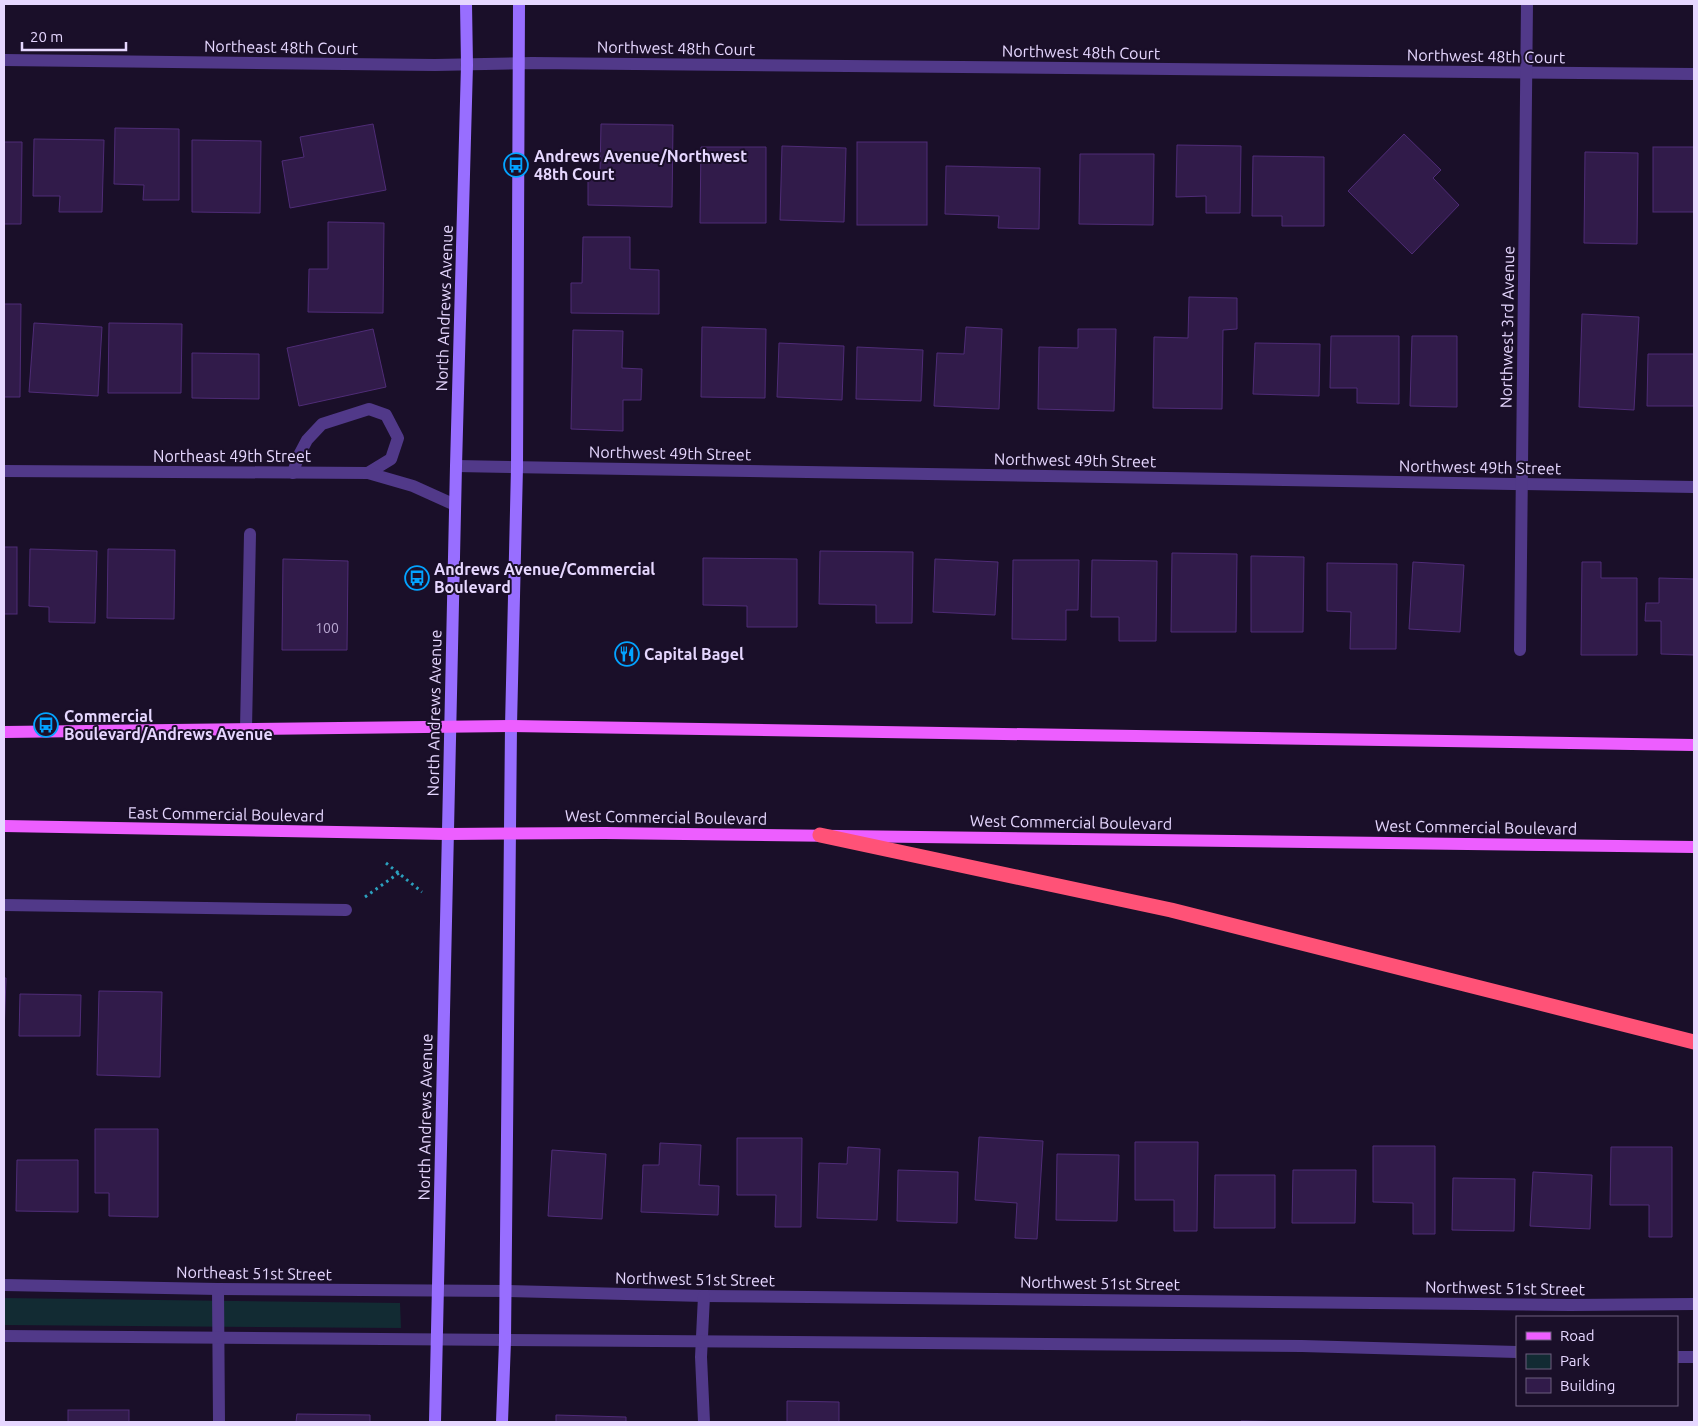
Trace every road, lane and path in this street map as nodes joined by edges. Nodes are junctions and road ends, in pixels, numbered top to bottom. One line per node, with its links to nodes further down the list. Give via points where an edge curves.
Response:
1 (466, 4): 6 (main road, North Andrews Avenue)
2 (519, 4): 5 (main road)
3 (1526, 4): 7 (street, Northwest 3rd Avenue)
4 (4, 60): 6 (street, Northeast 48th Court)
5 (518, 63): 6 (street, Northwest 48th Court); 7 (street, Northwest 48th Court); 10 (main road)
6 (467, 65): 9 (main road, North Andrews Avenue)
7 (1525, 72): 8 (street, Northwest 48th Court); 14 (street, Northwest 3rd Avenue)
8 (1694, 74)
9 (456, 466): 10 (street, Northwest 49th Street); 16 (main road, North Andrews Avenue)
10 (517, 467): 14 (street, Northwest 49th Street); 20 (main road)
11 (4, 471): 12 (street, Northeast 49th Street)
12 (293, 473): 13 (street, Northeast 49th Street); 13 (street, via 307,440 322,424 369,409 386,415 398,438 391,459)
13 (368, 473): 16 (street, Northeast 49th Street, via 413,486)
14 (1522, 484): 15 (street, Northwest 49th Street); 18 (street, Northwest 3rd Avenue)
15 (1694, 487)
16 (455, 505): 19 (main road, North Andrews Avenue)
17 (250, 534): 21 (street)
18 (1520, 650)
19 (450, 725): 20 (main road); 21 (main road); 26 (main road, North Andrews Avenue)
20 (511, 726): 23 (main road); 25 (main road)
21 (246, 728): 22 (main road)
22 (4, 732)
23 (1694, 745)
24 (4, 826): 26 (main road, East Commercial Boulevard)
25 (510, 832): 26 (main road, West Commercial Boulevard); 27 (main road, West Commercial Boulevard); 38 (main road)
26 (447, 834): 37 (main road, North Andrews Avenue)
27 (820, 835): 28 (main road, West Commercial Boulevard); 34 (highway, via 1171,910)
28 (1694, 846)
29 (386, 863): 30 (path)
30 (399, 873): 31 (path); 33 (path)
31 (423, 892)
32 (4, 905): 33 (street)
33 (346, 910)
34 (1694, 1042)
35 (4, 1285): 36 (street, Northeast 51st Street)
36 (218, 1289): 37 (street, Northeast 51st Street); 42 (street)
37 (438, 1291): 38 (street, Northeast 51st Street); 43 (main road, North Andrews Avenue)
38 (505, 1291): 39 (street, Northwest 51st Street); 44 (main road)
39 (704, 1296): 40 (street, Northwest 51st Street); 45 (street)
40 (1694, 1304)
41 (4, 1336): 42 (street)
42 (218, 1338): 43 (street); 49 (street)
43 (436, 1340): 44 (street); 50 (main road, North Andrews Avenue)
44 (504, 1341): 45 (street); 51 (main road)
45 (702, 1342): 46 (street, via 1292,1346); 52 (street)
46 (1516, 1352)
47 (1678, 1357): 48 (street)
48 (1694, 1357)
49 (218, 1422)
50 (435, 1422)
51 (502, 1422)
52 (704, 1422)

